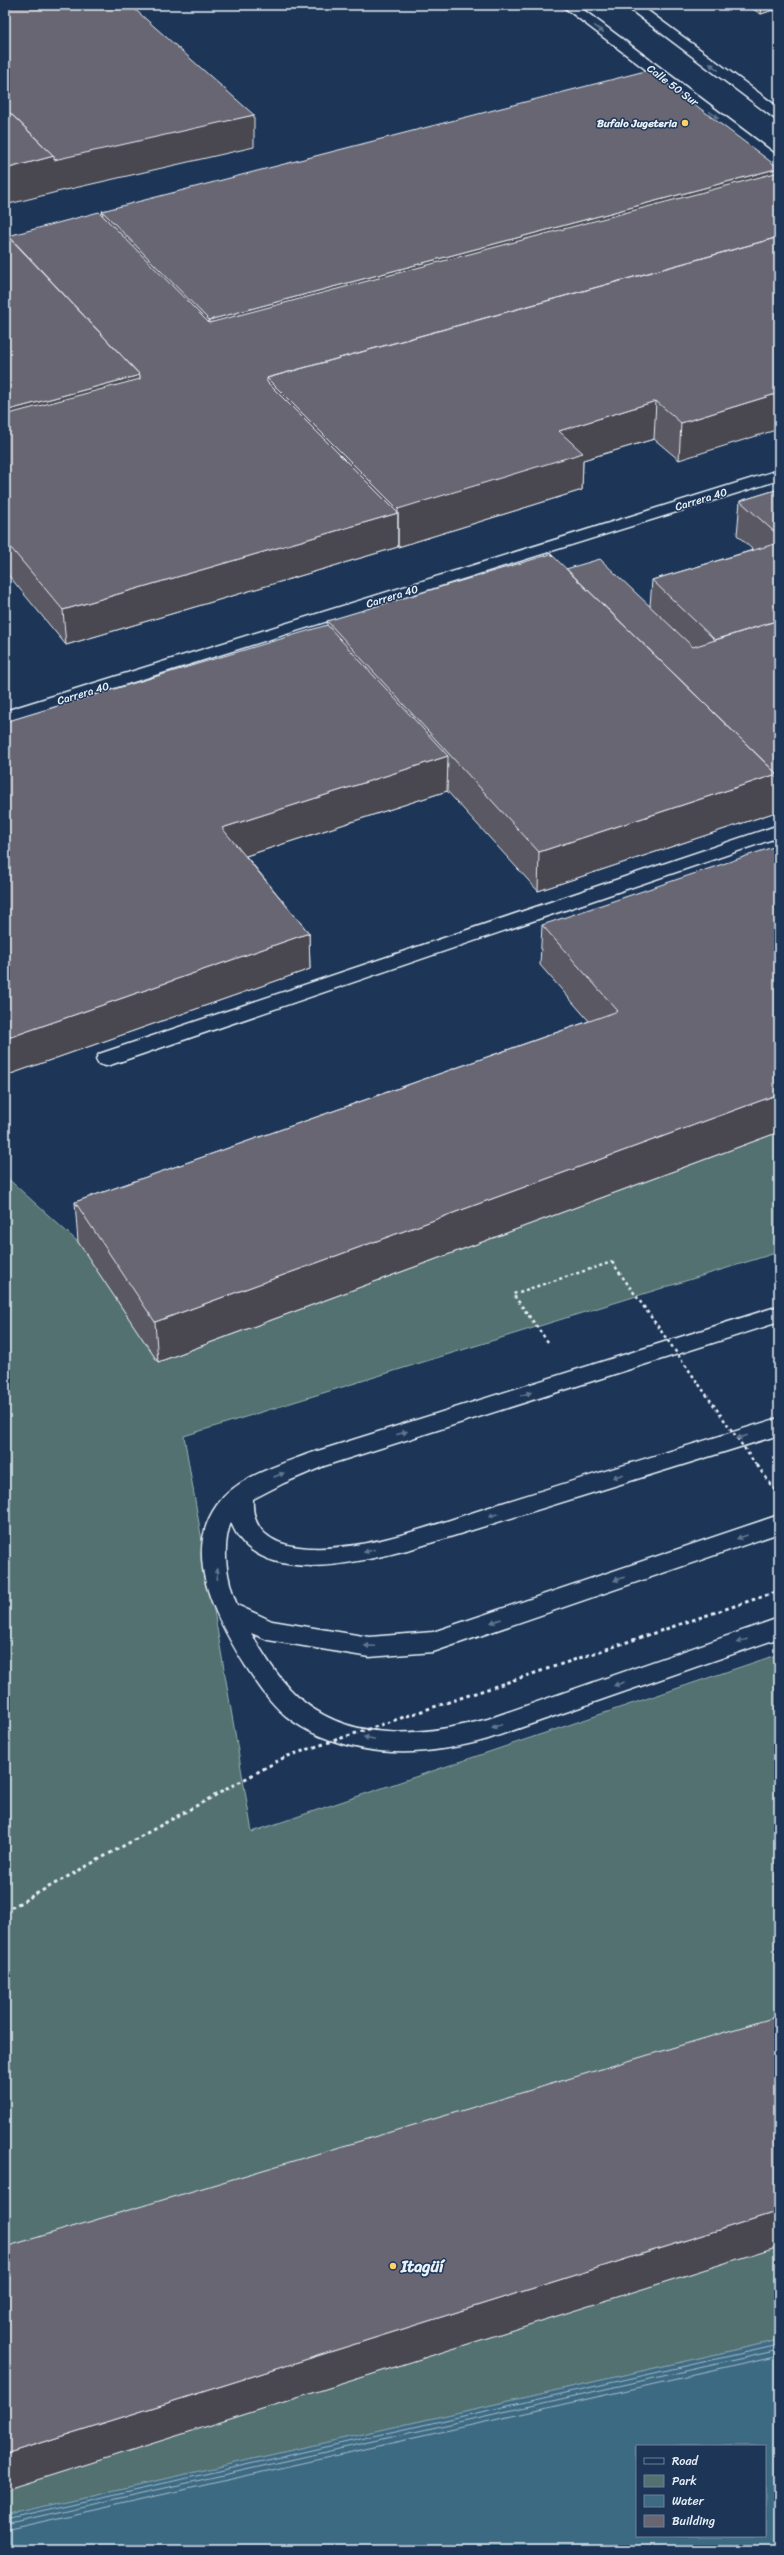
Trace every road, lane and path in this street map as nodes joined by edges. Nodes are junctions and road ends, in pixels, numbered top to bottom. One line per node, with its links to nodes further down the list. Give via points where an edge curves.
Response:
1 (568, 5): 3 (street, Calle 50 Sur, one-way to 3)
2 (631, 5): 5 (street, one-way to 2)
3 (668, 81): 4 (street); 6 (street, Calle 50 Sur, one-way to 6)
4 (650, 85)
5 (779, 115)
6 (779, 164)
7 (779, 475): 8 (street, Carrera 40)
8 (5, 717)
9 (779, 831): 10 (street)
10 (106, 1059)
11 (779, 1314): 12 (street)
12 (574, 1378): 14 (street, one-way to 12, via 275,1476 316,1460); 15 (path, bridge, via 513,1294 612,1262)
13 (779, 1426): 14 (street, one-way to 14, via 411,1540 359,1553 300,1558 271,1549 246,1528 242,1513)
14 (242, 1495): 18 (street, one-way to 14, via 218,1583 214,1548 220,1522)
15 (779, 1496)
16 (779, 1524): 18 (street, one-way to 18, via 433,1642 369,1647 268,1630)
17 (779, 1591): 20 (path, bridge, via 285,1757)
18 (228, 1611): 19 (street, one-way to 18, via 496,1727 429,1743 391,1743 331,1730 295,1709 267,1680)
19 (779, 1628)
20 (5, 1911)

